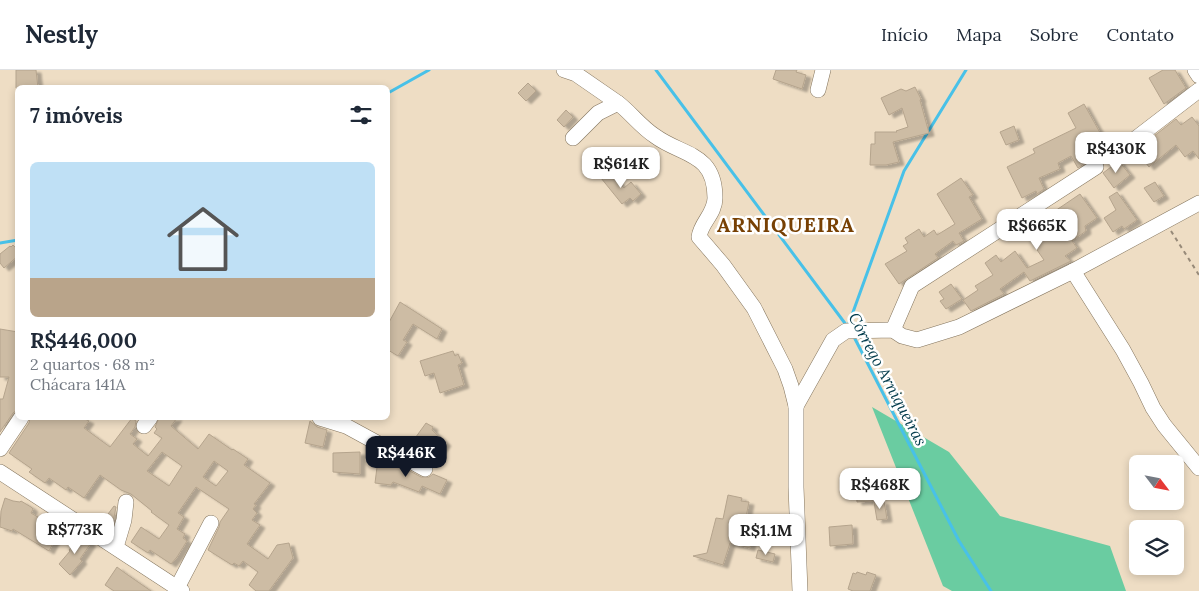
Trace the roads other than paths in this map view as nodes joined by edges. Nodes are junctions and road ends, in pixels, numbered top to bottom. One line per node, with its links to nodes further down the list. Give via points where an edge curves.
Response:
1 (564, 70): 7 (street, via 576,74)
2 (823, 70): 5 (street)
3 (1195, 70): 4 (street)
4 (1199, 76)
5 (818, 90)
6 (1199, 90): 9 (street)
7 (618, 103): 8 (street, via 598,112); 14 (street, via 656,138 697,157 706,166 715,199 699,237 754,308 785,369)
8 (572, 138)
9 (1126, 146)
10 (1096, 167): 13 (street, via 912,286)
11 (1199, 204): 12 (street)
12 (1073, 271): 13 (street, via 959,327 917,340); 19 (street, via 1123,350 1153,408)
13 (893, 330): 14 (street, via 846,331 833,340)
14 (796, 406): 26 (street)
15 (20, 420): 18 (street)
16 (335, 420): 17 (street)
17 (350, 422): 20 (street)
18 (0, 449)
19 (1199, 468)
20 (426, 469)
21 (0, 472): 24 (street)
22 (126, 502): 24 (street)
23 (211, 523): 25 (street)
24 (116, 547): 25 (street)
25 (180, 589)
26 (800, 591)

